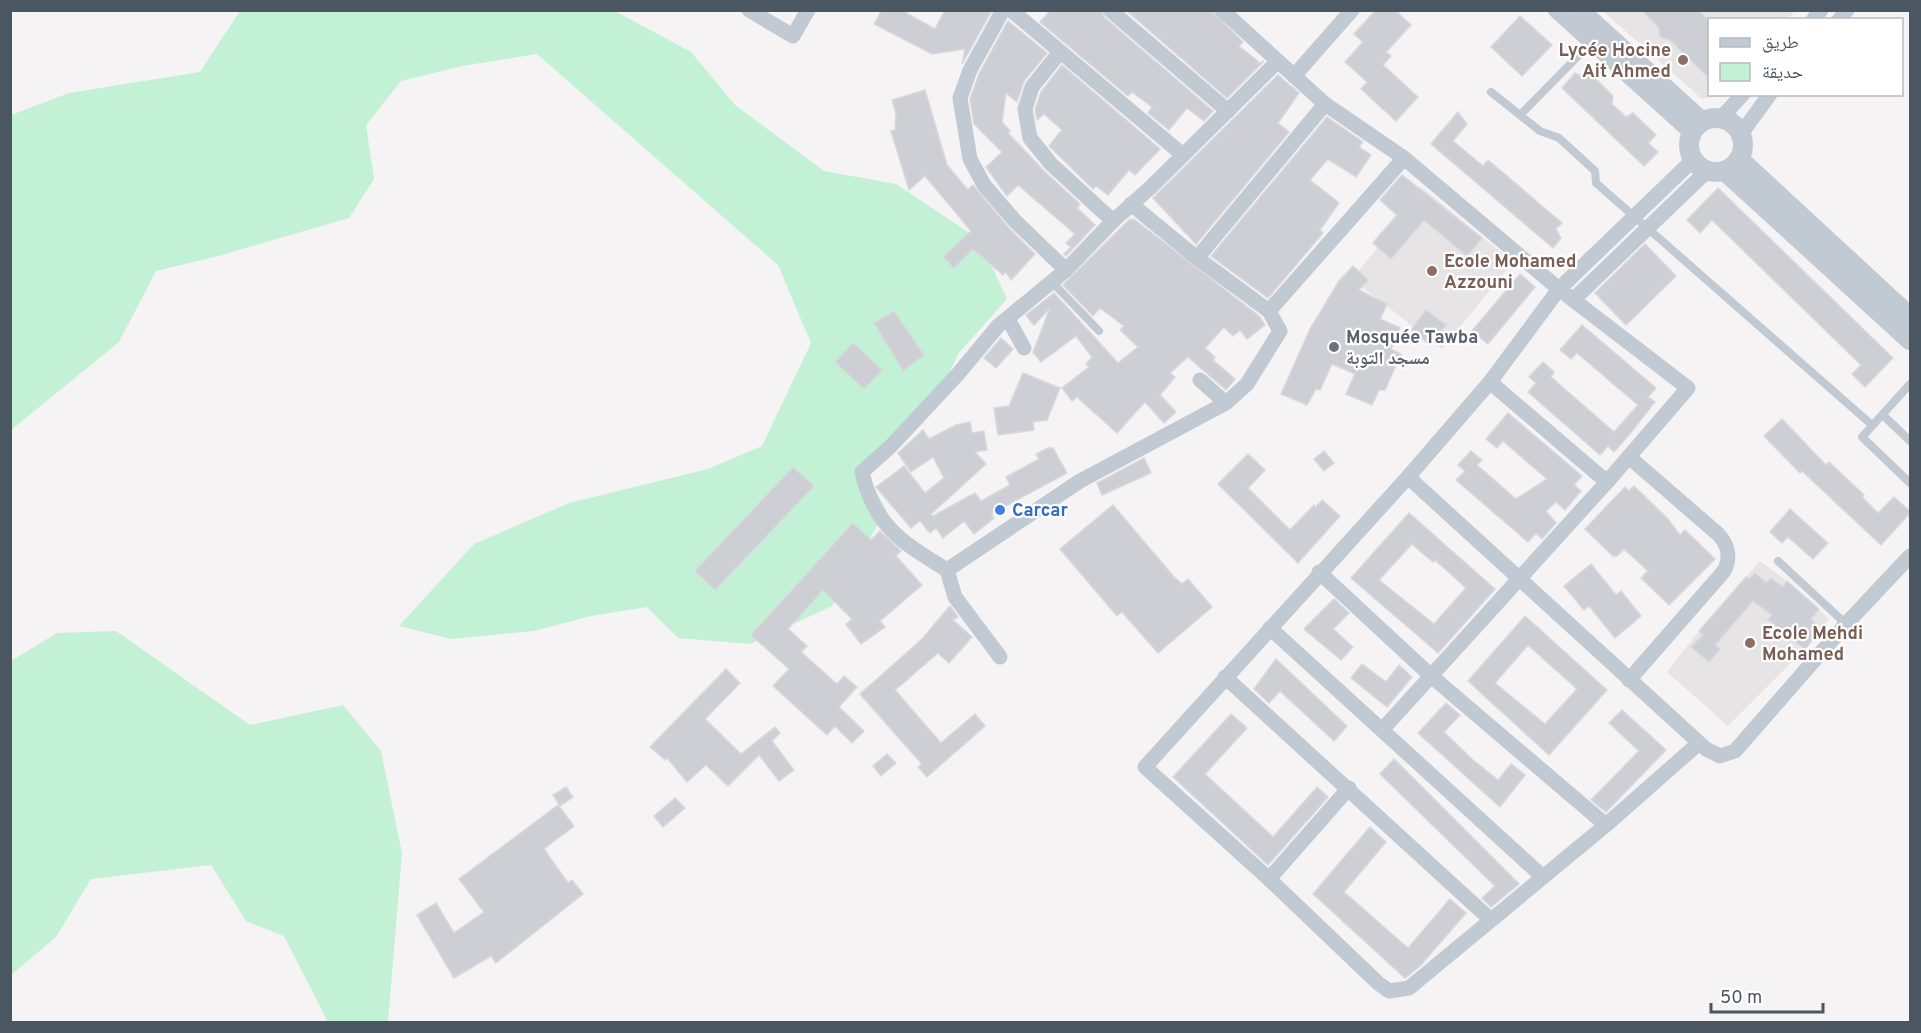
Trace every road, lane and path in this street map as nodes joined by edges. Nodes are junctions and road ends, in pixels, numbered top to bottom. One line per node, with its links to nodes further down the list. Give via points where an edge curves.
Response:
1 (749, 10): 2 (street, via 793,36)
2 (808, 10)
3 (1003, 10): 31 (street, via 970,70 960,98 970,159 984,185 1007,212)
4 (1011, 10): 11 (street)
5 (1110, 10): 18 (street)
6 (1222, 10): 12 (street)
7 (1352, 10): 13 (street)
8 (1555, 10): 10 (street)
9 (1579, 10): 21 (street)
10 (1592, 42): 19 (lane); 21 (street)
11 (1060, 52): 23 (street); 28 (street, via 1032,87 1025,109 1030,138 1051,164)
12 (1278, 61): 13 (street); 18 (street)
13 (1294, 76): 17 (street)
14 (1491, 92): 19 (lane)
15 (1741, 96): 20 (street)
16 (1769, 96): 22 (street)
17 (1325, 104): 24 (street); 30 (street)
18 (1228, 111): 23 (street)
19 (1520, 115): 27 (lane, via 1540,131 1559,138 1595,171 1596,183)
20 (1721, 118): 21 (street); 22 (street)
21 (1696, 127): 25 (street, via 1688,142)
22 (1741, 134): 25 (street, via 1743,142)
23 (1183, 155): 26 (street)
24 (1404, 158): 33 (street); 35 (street)
25 (1716, 165): 27 (street); 29 (street); 36 (street); 39 (street)
26 (1131, 204): 28 (street); 30 (street)
27 (1634, 218): 29 (lane); 33 (street)
28 (1113, 221): 31 (street)
29 (1646, 229): 34 (street); 46 (lane)
30 (1197, 258): 35 (street)
31 (1066, 270): 32 (street)
32 (1052, 282): 37 (street); 38 (lane)
33 (1559, 289): 34 (street); 42 (street)
34 (1573, 300): 48 (street, via 1688,388)
35 (1269, 311): 44 (street, via 1280,332 1247,384)
36 (1911, 317)
37 (1008, 319): 40 (street); 54 (street, via 891,446 862,472 867,496 892,533)
38 (1100, 331)
39 (1911, 340)
40 (1024, 348)
41 (1200, 380): 44 (street)
42 (1490, 382): 49 (street); 50 (street)
43 (1911, 384): 45 (lane)
44 (1226, 403): 54 (street, via 1080,481)
45 (1883, 415): 46 (lane); 47 (lane)
46 (1872, 425): 51 (lane, via 1862,437)
47 (1911, 441)
48 (1629, 457): 50 (street); 62 (street, via 1719,534 1729,558 1724,571)
49 (1408, 477): 55 (street); 56 (street)
50 (1607, 482): 56 (street)
51 (1911, 483)
52 (1911, 556): 57 (street)
53 (1778, 561): 57 (lane)
54 (947, 570): 59 (street, via 955,597)
55 (1319, 572): 58 (street); 60 (street)
56 (1519, 577): 60 (street); 62 (street)
57 (1846, 624): 64 (street, via 1735,751 1726,756 1715,755)
58 (1270, 628): 61 (street); 63 (street)
59 (1000, 657)
60 (1430, 675): 63 (street); 66 (street)
61 (1225, 677): 65 (street); 68 (street, via 1145,766)
62 (1629, 680): 64 (street)
63 (1382, 730): 67 (street)
64 (1700, 743): 66 (street)
65 (1349, 788): 68 (street); 69 (street)
66 (1606, 825): 67 (street)
67 (1543, 877): 69 (street)
68 (1269, 879): 69 (street, via 1389,991 1409,988)
69 (1491, 920)

